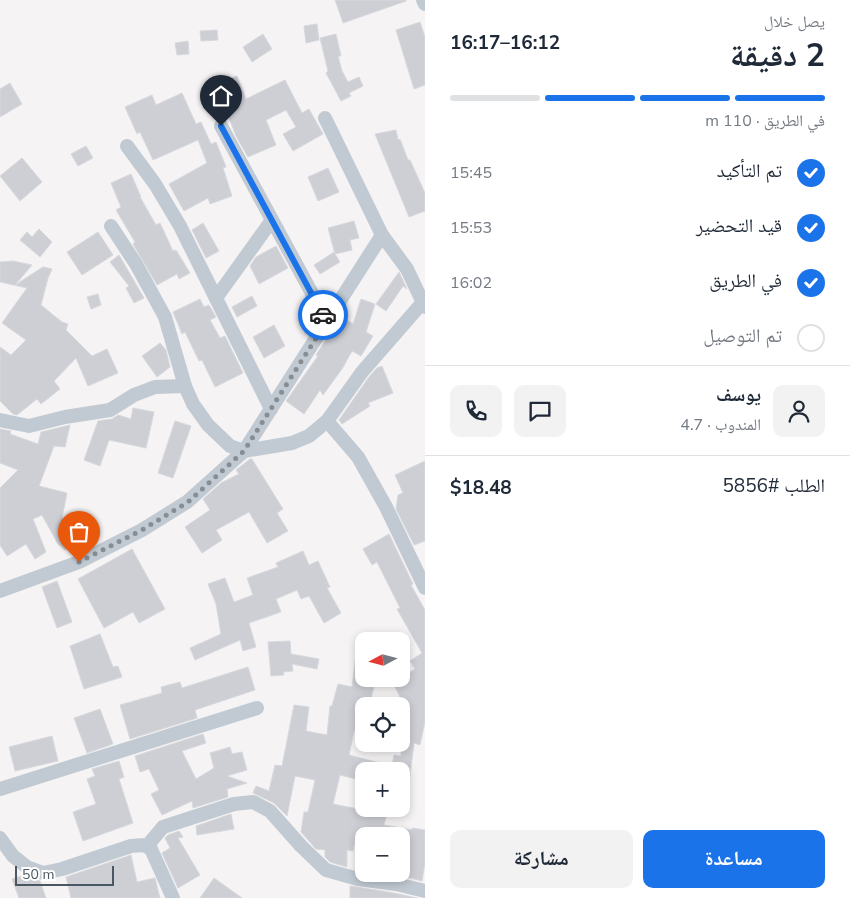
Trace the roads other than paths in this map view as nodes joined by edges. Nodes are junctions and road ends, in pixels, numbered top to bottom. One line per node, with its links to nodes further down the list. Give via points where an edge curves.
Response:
1 (423, 0): 2 (street)
2 (425, 4)
3 (325, 118): 8 (street)
4 (221, 126): 6 (street)
5 (127, 146): 9 (street, via 180,226)
6 (272, 220): 9 (street); 11 (street)
7 (111, 226): 12 (street, via 165,317)
8 (382, 235): 10 (street, via 407,269); 11 (street)
9 (216, 298): 13 (street)
10 (424, 305): 15 (street, via 362,372)
11 (327, 321): 13 (street)
12 (185, 386): 14 (street, via 155,387 110,410 66,416 29,426); 16 (street, via 208,425 230,446)
13 (270, 409): 16 (street)
14 (0, 420)
15 (327, 421): 16 (street, via 309,436 292,444); 17 (street, via 358,457)
16 (244, 451): 18 (street, via 188,502 142,530 79,562)
17 (425, 588)
18 (0, 591)
19 (257, 708): 20 (street)
20 (0, 790)
21 (0, 838): 22 (street, via 13,856 27,867 43,873 62,870 132,846)
22 (147, 846): 23 (street, via 163,827 234,804 253,802 270,811 326,870 358,880); 24 (street)
23 (425, 891)
24 (173, 898)

